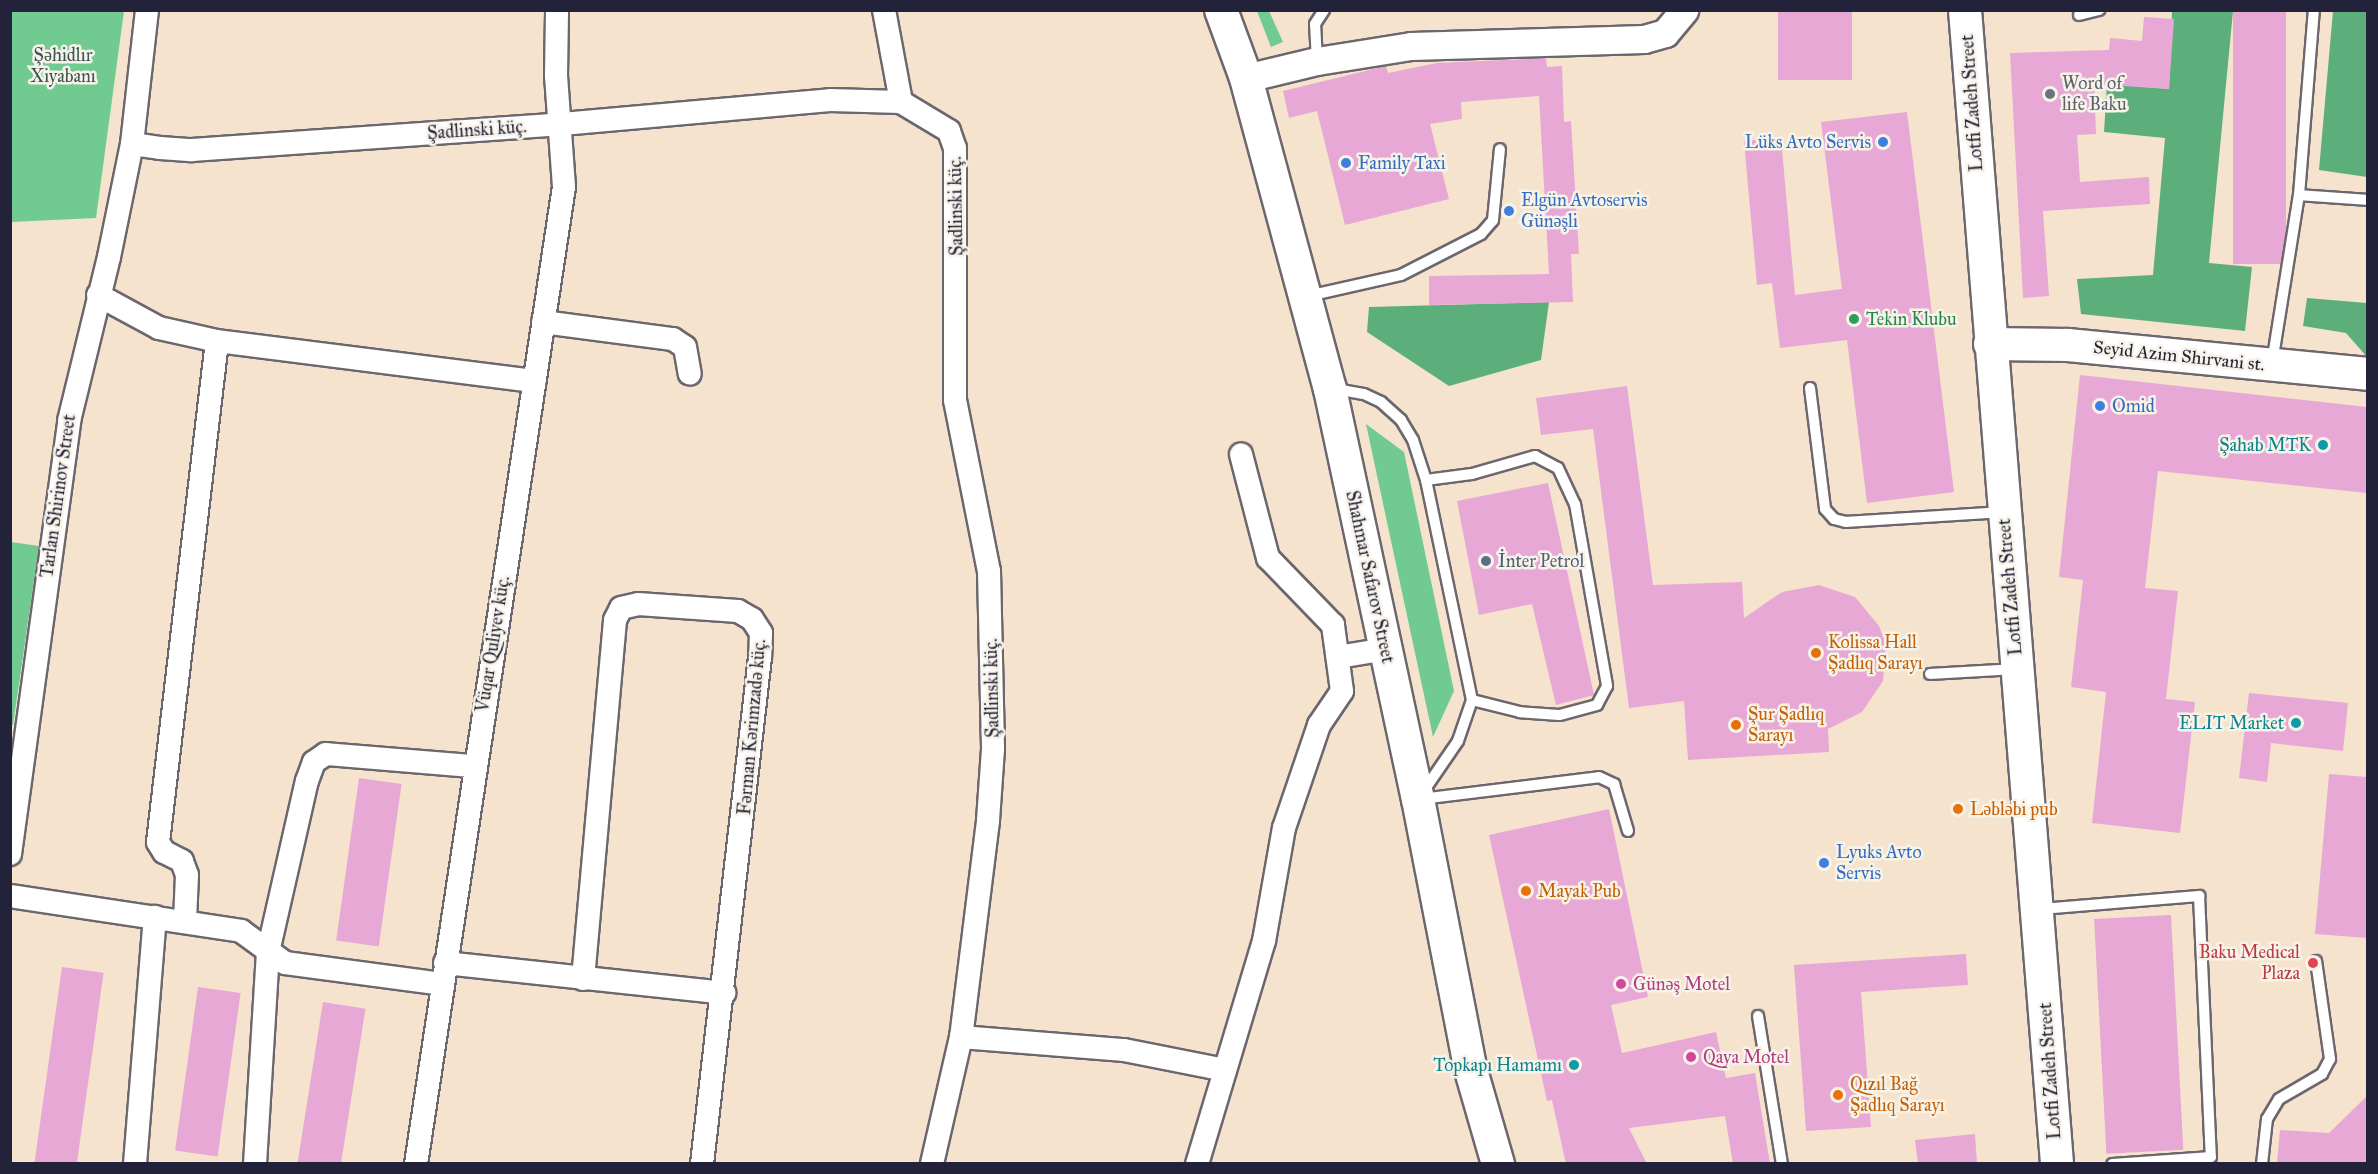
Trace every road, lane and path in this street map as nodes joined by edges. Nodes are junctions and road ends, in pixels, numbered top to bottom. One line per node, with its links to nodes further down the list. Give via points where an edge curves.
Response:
1 (147, 10): 15 (street)
2 (557, 10): 14 (street, via 556,75)
3 (884, 10): 13 (street)
4 (1221, 10): 12 (main road, Shahmar Safarov Street)
5 (1324, 10): 11 (lane, via 1315,24)
6 (1684, 10): 11 (street, via 1665,33 1644,39 1412,46)
7 (1965, 10): 23 (main road, Lotfi Zadeh Street)
8 (2099, 10): 10 (lane)
9 (2314, 10): 17 (lane)
10 (2079, 15)
11 (1317, 61): 12 (street)
12 (1246, 78): 20 (main road, Shahmar Safarov Street)
13 (901, 102): 14 (street, Şadlinski küç., via 830,100); 52 (street, Şadlinski küç., via 949,131 955,148 955,400 989,571 993,749)
14 (562, 124): 15 (street, Şadlinski küç., via 192,150); 21 (street, Vüqar Quliyev küç., via 564,187)
15 (132, 144): 19 (street, Tarlan Shirinov Street)
16 (1500, 149): 20 (lane, via 1493,220 1481,234 1394,278)
17 (2299, 195): 18 (lane); 24 (lane)
18 (2367, 200)
19 (98, 295): 22 (street, via 159,328); 41 (street, Tarlan Shirinov Street, via 69,421)
20 (1306, 297): 29 (main road, Shahmar Safarov Street)
21 (543, 322): 25 (street, via 674,339 685,347); 27 (street, Vüqar Quliyev küç.)
22 (217, 341): 27 (street); 45 (street, via 158,842 164,852 182,861 187,875)
23 (1990, 344): 24 (main road, Seyid Azim Shirvani st., via 2068,345); 32 (main road, Lotfi Zadeh Street)
24 (2271, 365): 26 (main road, Seyid Azim Shirvani st.)
25 (690, 374)
26 (2367, 374)
27 (534, 381): 38 (street, Vüqar Quliyev küç.)
28 (1810, 388): 32 (lane, via 1825,509 1834,519 1846,522)
29 (1330, 389): 31 (lane, via 1364,394 1381,402 1401,420 1413,440); 33 (main road, Shahmar Safarov Street)
30 (1241, 454): 34 (street, via 1268,558 1333,625)
31 (1426, 480): 37 (lane); 37 (lane, via 1473,474 1535,456 1558,468 1575,504 1606,686 1597,705 1559,715 1520,712)
32 (2004, 512): 35 (main road, Lotfi Zadeh Street)
33 (1386, 649): 34 (street); 39 (main road, Shahmar Safarov Street)
34 (1338, 657): 53 (street, via 1342,691 1319,725 1284,828 1264,941)
35 (2017, 669): 36 (lane); 43 (main road, Lotfi Zadeh Street)
36 (1930, 675)
37 (1472, 700): 39 (lane, via 1458,741)
38 (473, 766): 46 (street, via 326,754 314,762); 48 (street, Vüqar Quliyev küç.)
39 (1418, 799): 40 (lane, via 1599,777 1614,784); 54 (main road, Shahmar Safarov Street, via 1470,1067)
40 (1628, 831)
41 (10, 854)
42 (10, 896): 44 (street)
43 (2037, 909): 62 (main road, Lotfi Zadeh Street); 63 (lane, via 2199,896 2211,1157)
44 (155, 916): 45 (street); 55 (street)
45 (184, 921): 46 (street, via 240,930)
46 (268, 952): 48 (street, via 285,963 309,969); 56 (street)
47 (2316, 961): 64 (lane, via 2330,1059 2322,1074 2279,1099 2267,1119)
48 (444, 974): 49 (street); 57 (street, Vüqar Quliyev küç.)
49 (583, 979): 50 (street); 50 (street, Fərman Kərimzadə küç., via 615,620 621,608 638,604 738,611 752,619 761,633)
50 (724, 993): 58 (street, Fərman Kərimzadə küç.)
51 (1758, 1016): 61 (lane)
52 (961, 1037): 53 (street, via 1124,1050); 59 (street, Şadlinski küç.)
53 (1225, 1070): 60 (street)
54 (1495, 1157)
55 (135, 1164)
56 (255, 1164)
57 (416, 1164)
58 (702, 1164)
59 (932, 1164)
60 (1197, 1164)
61 (1782, 1164)
62 (2057, 1164)
63 (2112, 1164)
64 (2262, 1164)

